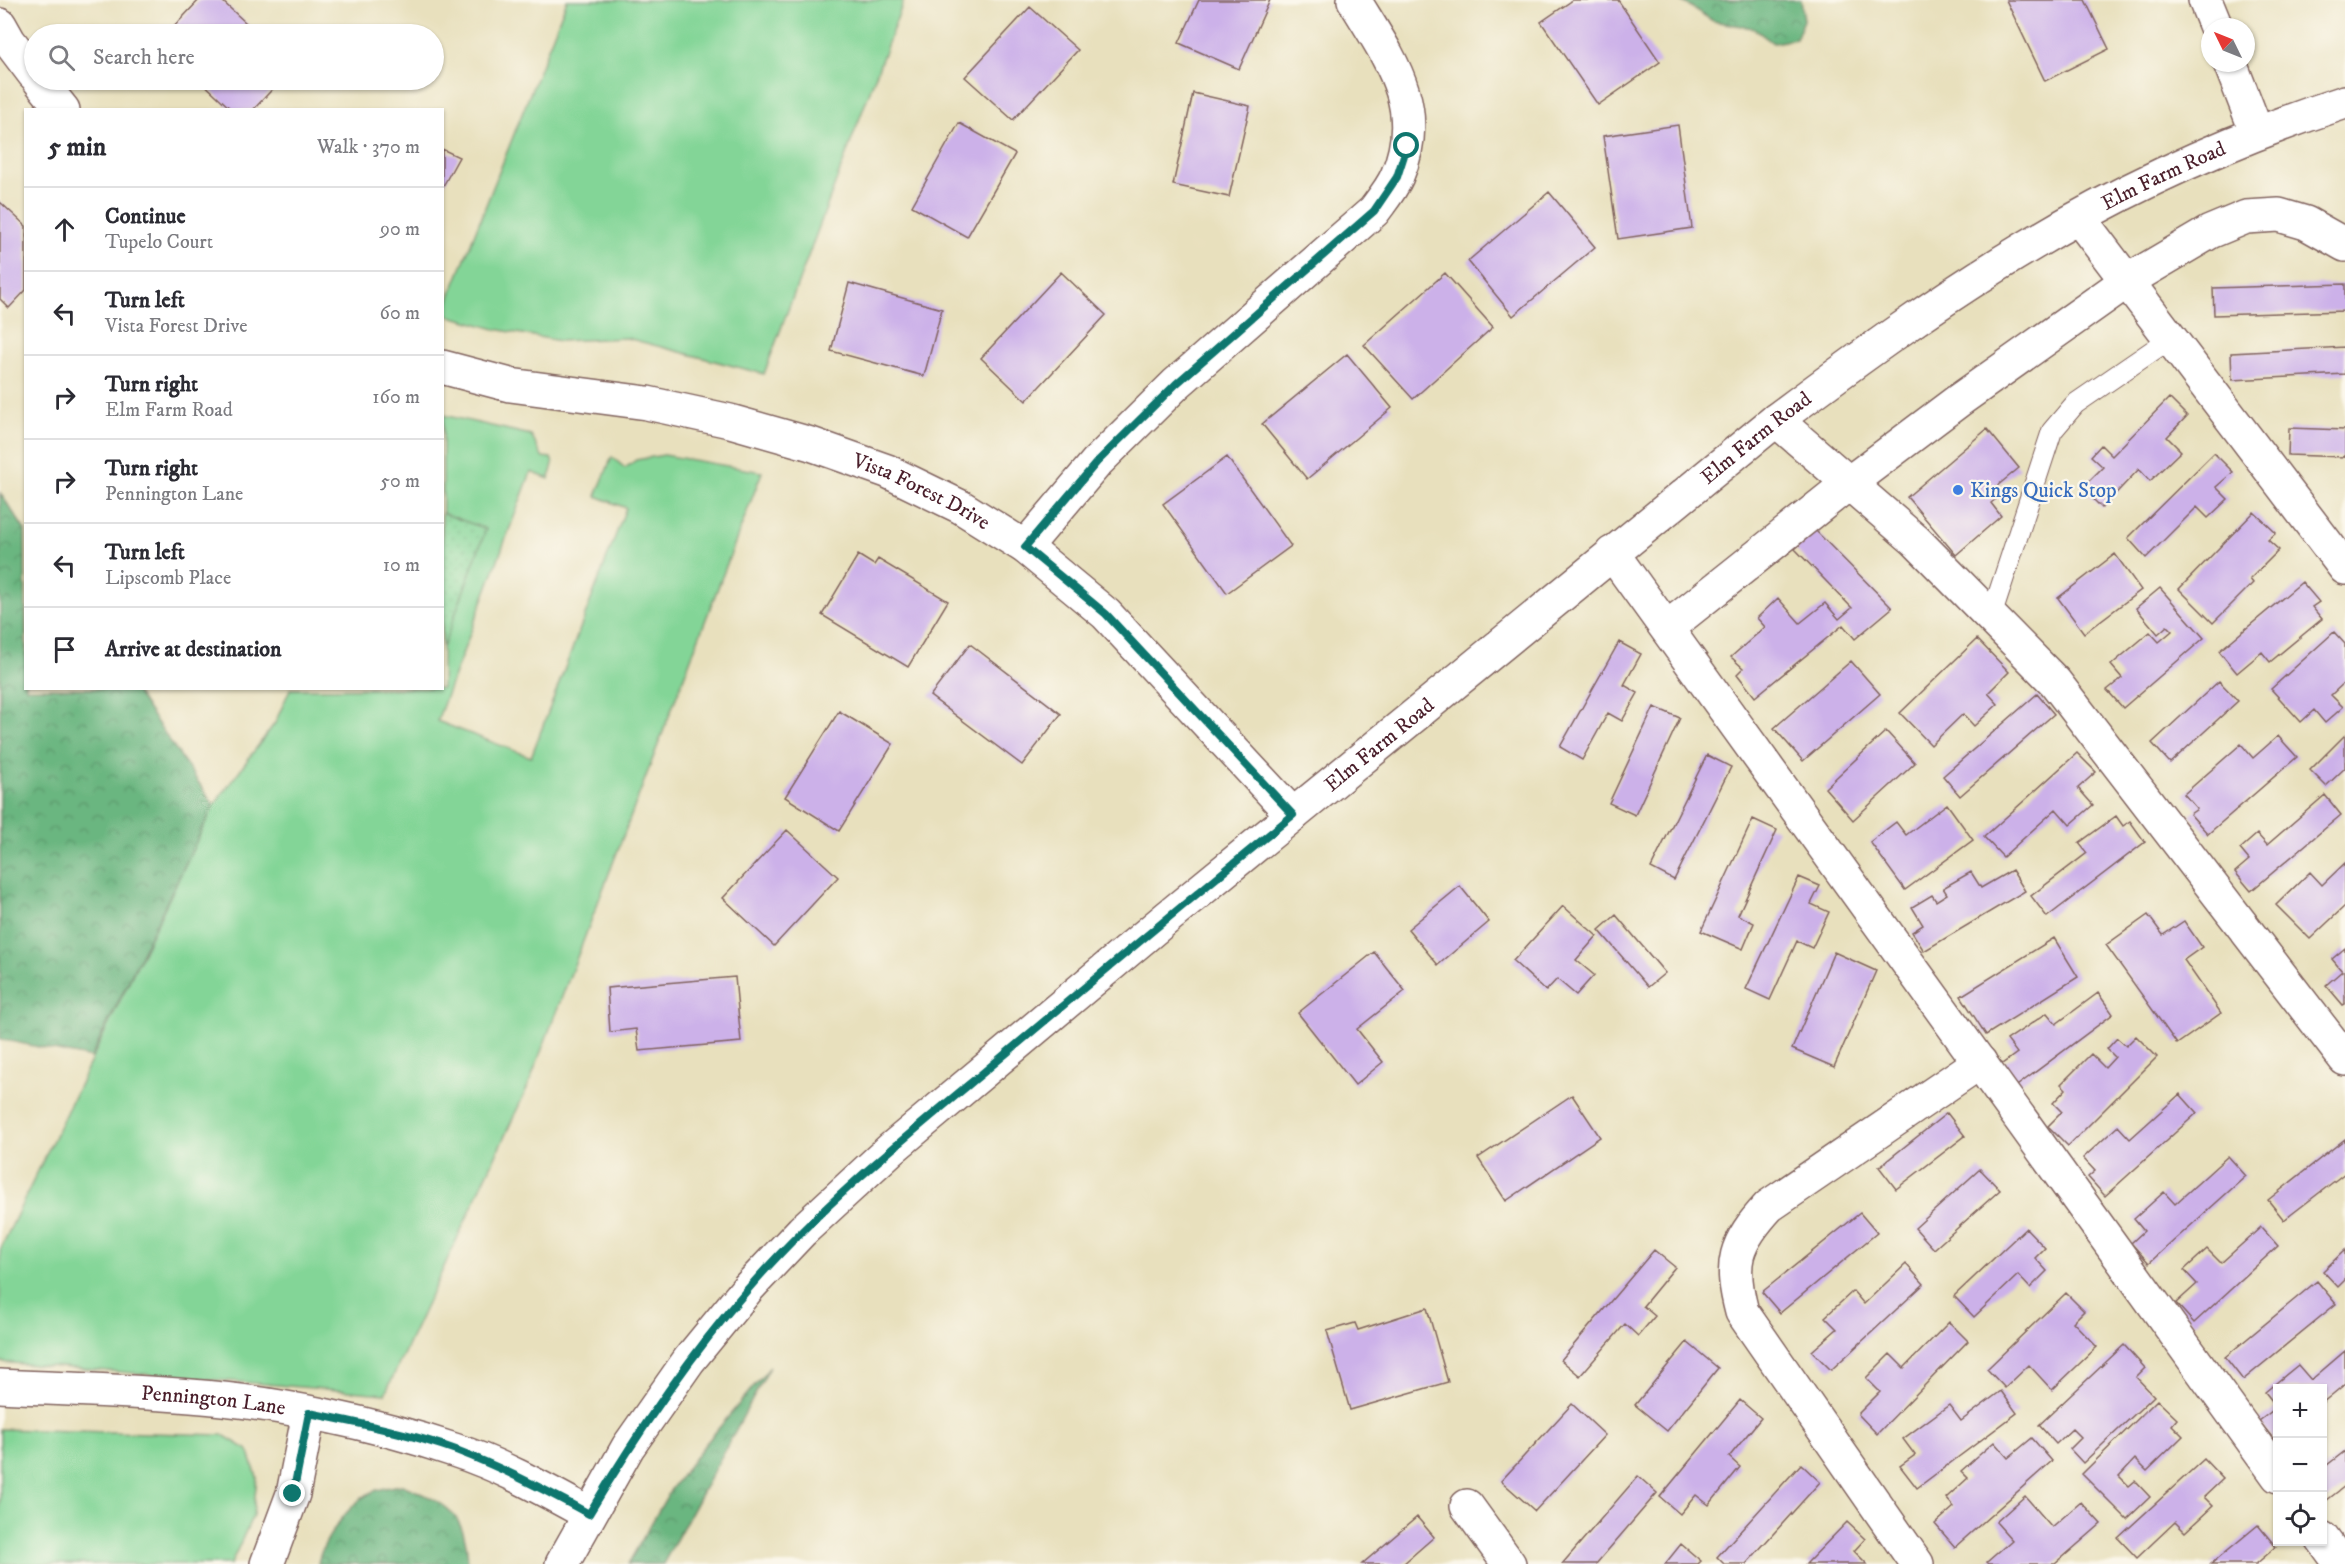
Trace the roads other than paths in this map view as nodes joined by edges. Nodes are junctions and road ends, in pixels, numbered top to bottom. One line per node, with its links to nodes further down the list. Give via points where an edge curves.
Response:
1 (1354, 0): 18 (street, via 1395,67 1406,99 1407,146 1397,177 1374,211 1176,384 1097,462)
2 (2205, 0): 3 (street)
3 (2212, 18)
4 (0, 25): 5 (street)
5 (24, 61)
6 (2233, 72): 10 (street)
7 (47, 90): 9 (street)
8 (2345, 102): 10 (street, Elm Farm Road)
9 (61, 108)
10 (2257, 133): 11 (street, Elm Farm Road)
11 (2079, 218): 13 (street); 16 (street, Elm Farm Road, via 1963,286)
12 (2345, 245): 13 (street, via 2306,223 2279,215 2246,217 2210,232)
13 (2127, 281): 14 (street); 17 (street)
14 (2171, 339): 20 (street); 21 (lane, via 2075,404 2052,431)
15 (444, 368): 18 (street, Vista Forest Drive, via 510,385 647,403 811,444 887,471 961,507)
16 (1776, 420): 17 (street); 19 (street, Elm Farm Road)
17 (1849, 483): 21 (street, via 1916,541); 22 (street)
18 (1025, 547): 23 (street, Vista Forest Drive, via 1106,614)
19 (1612, 553): 22 (street); 23 (street, Elm Farm Road)
20 (2345, 568)
21 (1991, 617): 24 (street, via 2055,682)
22 (1667, 628): 25 (street)
23 (1293, 815): 30 (street, Elm Farm Road, via 891,1149 802,1231 748,1288 689,1360 628,1447)
24 (2345, 1059)
25 (1980, 1062): 28 (street); 35 (street, via 1769,1206 1749,1228 1737,1255 1735,1284 1742,1312)
26 (0, 1386): 27 (street, Pennington Lane, via 192,1396)
27 (309, 1413): 30 (street, Pennington Lane, via 455,1450 527,1480); 32 (street, via 293,1494)
28 (2273, 1470)
29 (1467, 1506): 34 (street)
30 (589, 1514): 33 (street, Elm Farm Road)
31 (2327, 1545): 36 (street)
32 (267, 1564)
33 (562, 1564)
34 (1509, 1564)
35 (1917, 1564)
36 (2341, 1564)

